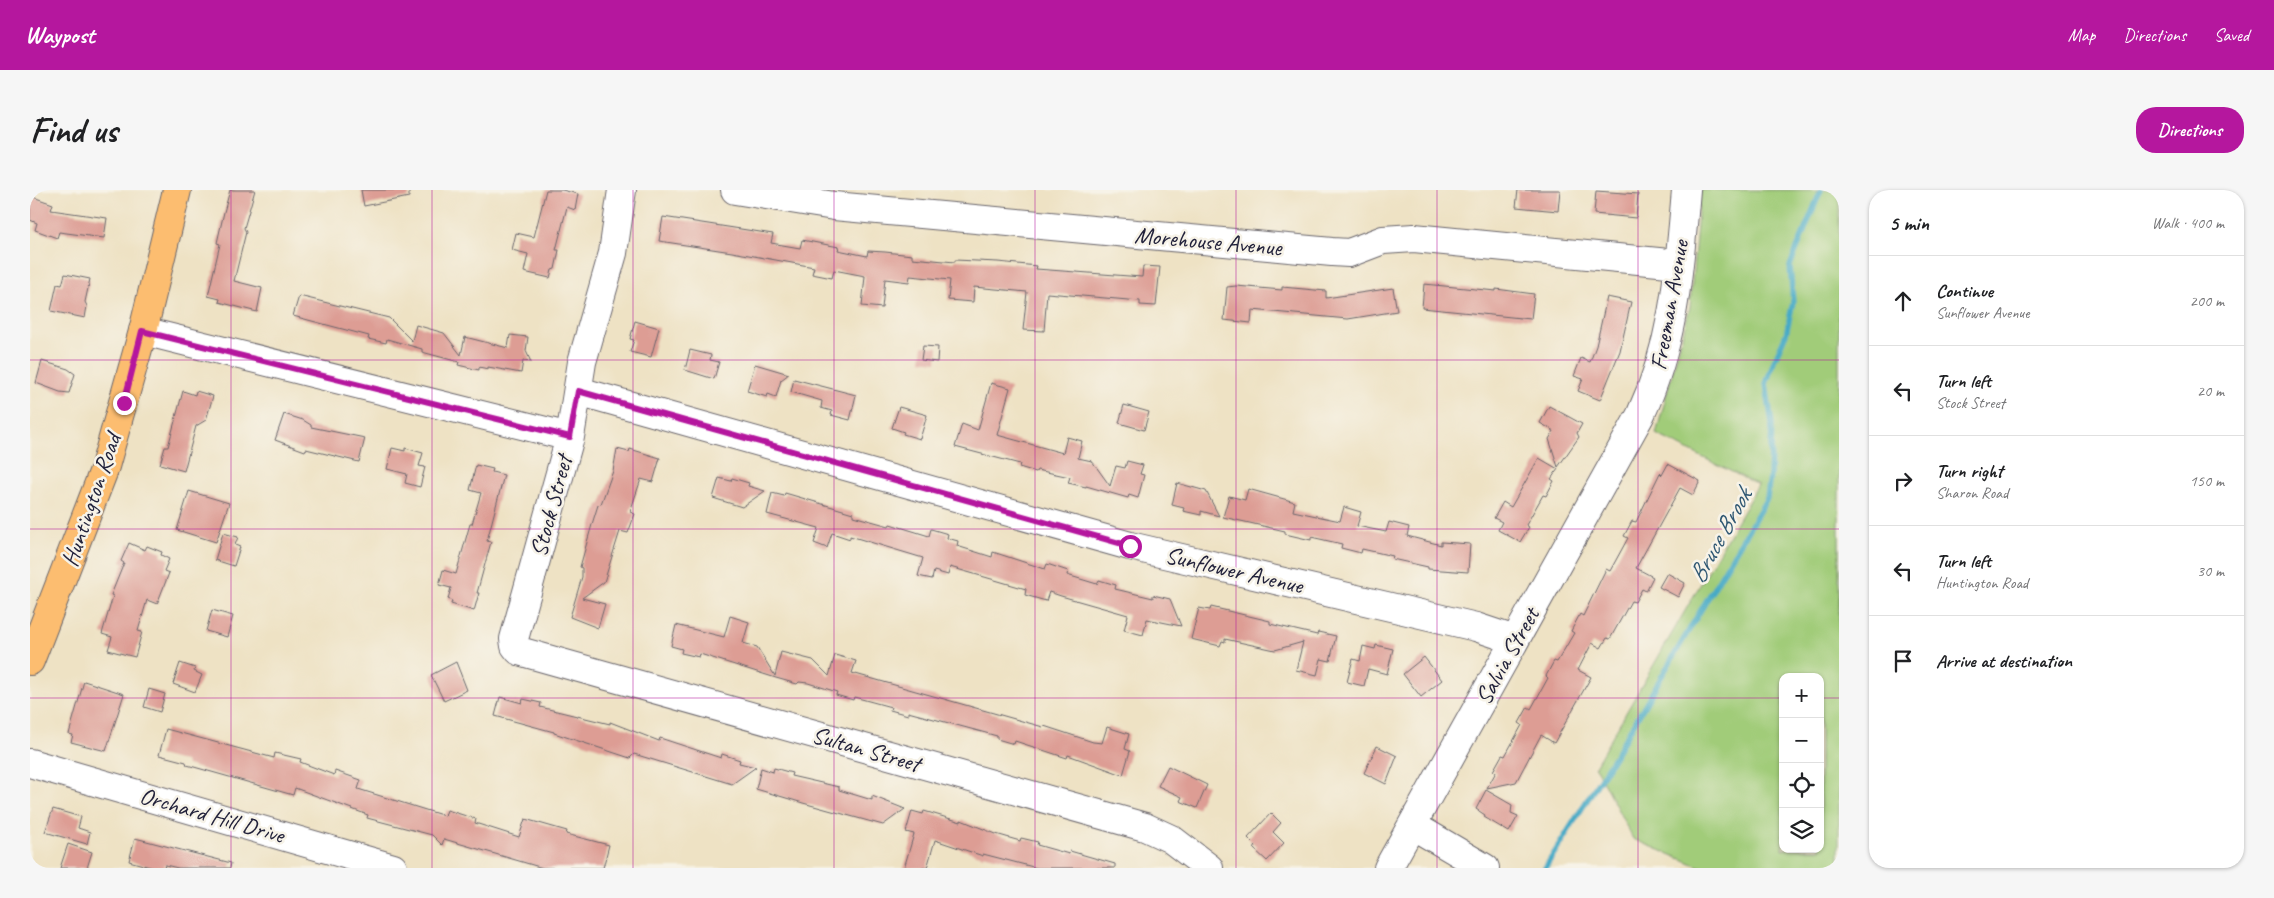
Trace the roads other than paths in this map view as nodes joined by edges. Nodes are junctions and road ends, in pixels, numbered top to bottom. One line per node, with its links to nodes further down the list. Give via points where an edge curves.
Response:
1 (622, 190): 7 (street, Stock Street, via 613,253 582,362)
2 (735, 190): 5 (street, Morehouse Avenue, via 834,206 1332,252 1349,253 1383,240 1414,238)
3 (1686, 190): 5 (street, Freeman Avenue)
4 (174, 191): 6 (main road, Huntington Road)
5 (1679, 264): 9 (street, Freeman Avenue, via 1667,344 1654,386)
6 (142, 331): 8 (street); 12 (main road, Huntington Road, via 104,470)
7 (578, 391): 8 (street, Stock Street); 10 (street, Sunflower Avenue, via 1130,546 1476,627)
8 (570, 437): 11 (street, Stock Street, via 514,639)
9 (1625, 443): 10 (street, Salvia Street)
10 (1515, 640): 14 (street, Salvia Street)
11 (515, 646): 16 (street, Sultan Street, via 528,655 1145,827 1171,839)
12 (30, 661)
13 (30, 763): 15 (street, Orchard Hill Drive)
14 (1412, 825): 17 (street, Salvia Street); 18 (street)
15 (393, 868)
16 (1209, 868)
17 (1388, 868)
18 (1485, 868)

